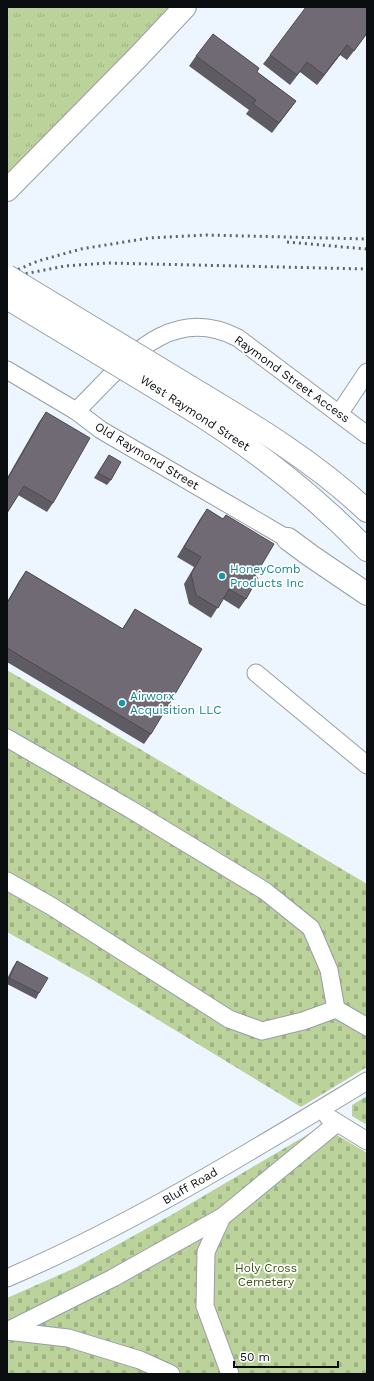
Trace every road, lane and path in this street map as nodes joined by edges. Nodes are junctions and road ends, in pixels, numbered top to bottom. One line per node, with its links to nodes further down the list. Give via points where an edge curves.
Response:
1 (185, 7): 2 (main road)
2 (7, 190)
3 (7, 276): 7 (main road, West Raymond Street, bridge)
4 (7, 298): 7 (main road, West Raymond Street, bridge)
5 (7, 370): 8 (street, Old Raymond Street)
6 (367, 372): 9 (street)
7 (183, 393): 11 (main road, West Raymond Street, via 282,444 334,482); 13 (main road, West Raymond Street, via 208,420 262,456 325,508)
8 (76, 411): 9 (street, Raymond Street Access, via 157,337 183,328 206,328 238,338); 12 (street, Old Raymond Street, via 101,430)
9 (339, 414): 10 (street, Raymond Street Access)
10 (367, 435)
11 (367, 511)
12 (288, 539): 14 (main road)
13 (367, 550)
14 (367, 594)
15 (256, 673): 17 (street)
16 (7, 738): 19 (street, via 265,891 312,928 329,970)
17 (367, 765)
18 (7, 881): 19 (street, via 229,1019 262,1031 303,1021)
19 (336, 1008): 20 (street)
20 (367, 1027)
21 (367, 1081): 22 (street, Bluff Road)
22 (319, 1111): 23 (street); 26 (street, Bluff Road, via 138,1215)
23 (337, 1123): 24 (street); 25 (street)
24 (367, 1141)
25 (222, 1217): 27 (street, via 113,1278); 29 (street, via 206,1252 205,1306)
26 (7, 1278)
27 (8, 1330): 28 (street, via 68,1338 140,1360)
28 (170, 1374)
29 (230, 1374)

